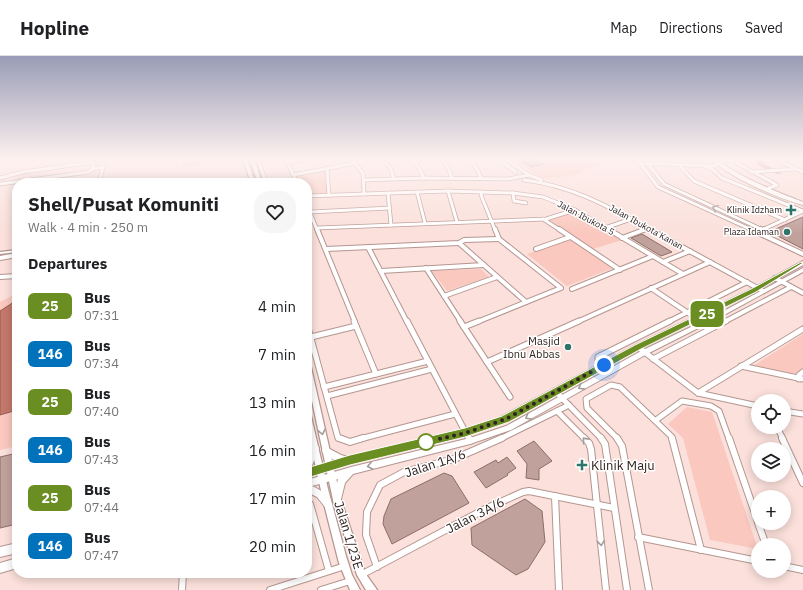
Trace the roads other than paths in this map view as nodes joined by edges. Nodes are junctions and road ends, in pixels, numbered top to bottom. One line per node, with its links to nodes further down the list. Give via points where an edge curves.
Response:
1 (329, 184): 18 (street)
2 (364, 184): 17 (street)
3 (554, 184): 28 (street, Jalan Ibukota Kanan, via 583,194)
4 (655, 184): 38 (street)
5 (664, 184): 37 (street, one-way to 5)
6 (701, 184): 29 (street)
7 (737, 184): 24 (street)
8 (756, 184): 20 (main road)
9 (761, 184): 11 (main road)
10 (774, 184): 11 (street, via 777,185)
11 (769, 188): 20 (main road)
12 (448, 191): 13 (street, Jalan Ibukota 5); 14 (street, Jalan Ibukota 5); 31 (street)
13 (417, 192): 15 (street, Jalan Ibukota 5); 32 (street)
14 (482, 192): 16 (street, Jalan Ibukota 5); 30 (street)
15 (388, 193): 17 (street, Jalan Ibukota 5); 22 (street)
16 (513, 193): 21 (street, via 514,201); 23 (street, Jalan Ibukota 5, via 543,197)
17 (364, 194): 18 (street, Jalan Ibukota 5)
18 (329, 195): 19 (street, Jalan Ibukota 5)
19 (312, 196)
20 (803, 202)
21 (526, 203)
22 (390, 208): 25 (street); 33 (street)
23 (575, 210): 27 (street); 35 (street, Jalan Ibukota 5)
24 (803, 211): 29 (street)
25 (312, 212)
26 (312, 217): 34 (street)
27 (543, 219): 30 (street); 39 (street)
28 (631, 219): 35 (street); 36 (street, Jalan Ibukota Kanan)
29 (785, 220): 37 (street)
30 (491, 221): 31 (street); 40 (street)
31 (457, 222): 32 (street)
32 (425, 223): 33 (street)
33 (391, 224): 34 (street)
34 (317, 228): 44 (street)
35 (605, 228): 41 (street, Jalan Ibukota 5)
36 (649, 228): 41 (street); 47 (street, Jalan Ibukota Kanan)
37 (763, 230): 38 (street)
38 (757, 233): 49 (street)
39 (570, 237): 45 (street); 58 (street)
40 (499, 238): 42 (street, via 464,240); 74 (street, via 561,288)
41 (622, 238): 51 (street, Jalan Ibukota 5)
42 (459, 243): 43 (street); 56 (street)
43 (368, 247): 44 (street); 60 (street)
44 (326, 249): 79 (street)
45 (536, 249)
46 (12, 251): 48 (street)
47 (690, 251): 53 (street); 54 (street, Jalan Ibukota Kanan)
48 (0, 254)
49 (803, 254)
50 (12, 256): 52 (street)
51 (653, 256): 53 (street, Jalan Ibukota 5); 58 (street)
52 (0, 258)
53 (663, 262): 61 (street, Jalan Ibukota 5)
54 (710, 262): 61 (street); 66 (street, Jalan Ibukota Kanan)
55 (803, 263): 65 (main road)
56 (484, 265): 57 (street); 64 (street)
57 (426, 268): 60 (street); 73 (street)
58 (620, 270): 70 (street)
59 (803, 270): 67 (main road)
60 (381, 271): 87 (street)
61 (682, 274): 69 (street)
62 (12, 276): 63 (street)
63 (0, 277)
64 (497, 277): 73 (street); 74 (street)
65 (775, 278): 67 (street); 71 (main road)
66 (747, 282): 71 (street, Jalan Ibukota Kanan); 75 (street)
67 (781, 282): 68 (street); 71 (main road)
68 (791, 287): 72 (street); 78 (street)
69 (651, 288): 75 (street); 88 (street)
70 (572, 289)
71 (760, 290): 76 (main road); 77 (main road)
72 (803, 293)
73 (444, 296): 80 (street)
74 (526, 302): 80 (street)
75 (687, 312): 77 (street); 89 (street, via 598,357)
76 (722, 314): 78 (street); 85 (main road)
77 (697, 318): 83 (main road)
78 (730, 319): 86 (street)
79 (356, 326): 82 (street); 93 (street)
80 (464, 326): 88 (street)
81 (803, 329): 90 (street)
82 (312, 337)
83 (638, 347): 85 (street); 89 (main road)
84 (312, 348): 96 (street)
85 (645, 352): 86 (street); 101 (main road, one-way to 101)
86 (653, 359): 98 (street)
87 (428, 361): 91 (street); 93 (street)
88 (488, 362): 100 (street)
89 (604, 365): 97 (main road)
90 (741, 366): 94 (street); 98 (street)
91 (432, 369): 99 (street); 106 (street)
92 (803, 372): 94 (street, via 799,375)
93 (376, 374): 96 (street)
94 (801, 379)
95 (312, 387): 114 (street, Jalan 1/23E, one-way to 114)
96 (324, 387): 99 (street)
97 (555, 391): 101 (street); 109 (main road, via 506,419)
98 (698, 393): 102 (street)
99 (327, 396): 106 (street, via 338,438 350,442)
100 (510, 397)
101 (561, 398): 103 (street); 112 (main road, one-way to 112, via 508,428)
102 (751, 404)
103 (569, 405): 104 (street, Jalan 1A/6); 131 (street, via 605,444)
104 (557, 411): 130 (street, one-way to 104, via 589,444); 140 (street, Jalan 1A/6, via 515,433 454,459 404,472 380,485 367,512 366,535)
105 (791, 411): 107 (street)
106 (455, 414): 109 (street)
107 (803, 414)
108 (656, 420): 128 (street, via 682,401 711,406 719,411); 133 (street, via 620,387 611,385 586,399 587,408 622,446); 135 (street, via 673,440)
109 (465, 433): 112 (street); 116 (main road)
110 (312, 434): 113 (street, Jalan 1/23E)
111 (780, 434): 124 (street)
112 (470, 440): 120 (main road, one-way to 120)
113 (315, 448): 115 (main road); 118 (street, Jalan 1/23E)
114 (326, 451): 116 (main road); 117 (street, Jalan 1/23E)
115 (312, 455)
116 (350, 460): 117 (main road)
117 (329, 466): 118 (main road); 121 (street, Jalan 1/23E)
118 (320, 469): 119 (main road); 122 (street, Jalan 1/23E)
119 (312, 471)
120 (351, 471): 121 (main road); 127 (main road, via 341,481)
121 (332, 477): 122 (main road); 127 (street, Jalan 1/23E)
122 (322, 480): 123 (main road); 129 (street, Jalan 1/23E)
123 (312, 483)
124 (803, 483)
125 (312, 490): 129 (main road, via 320,494)
126 (554, 496): 130 (street, Jalan 3A/6); 140 (street, Jalan 3A/6, via 523,492 485,509); 155 (street)
127 (337, 500): 145 (street, Jalan 1/23E)
128 (751, 502)
129 (328, 504): 139 (street, Jalan 1/23E)
130 (596, 504): 131 (street, Jalan 3A/6); 156 (street, one-way to 156)
131 (614, 508): 157 (street)
132 (312, 511): 144 (street)
133 (638, 537): 135 (street); 158 (street)
134 (12, 549): 136 (main road)
135 (701, 550): 137 (street)
136 (0, 552)
137 (751, 560)
138 (12, 564): 142 (main road)
139 (345, 566): 144 (street); 149 (street, Jalan 1/23E)
140 (377, 567): 145 (street, Jalan 3A/6)
141 (791, 567): 143 (street)
142 (0, 568)
143 (803, 570)
144 (329, 571): 146 (street)
145 (361, 575): 154 (street, Jalan 1/23E)
146 (312, 576)
147 (183, 578): 150 (street)
148 (307, 578): 151 (street)
149 (350, 581): 152 (street); 153 (street, Jalan 1/23E)
150 (182, 590)
151 (270, 590)
152 (321, 590)
153 (355, 590)
154 (372, 590)
155 (559, 590)
156 (606, 590)
157 (627, 590)
158 (648, 590)

